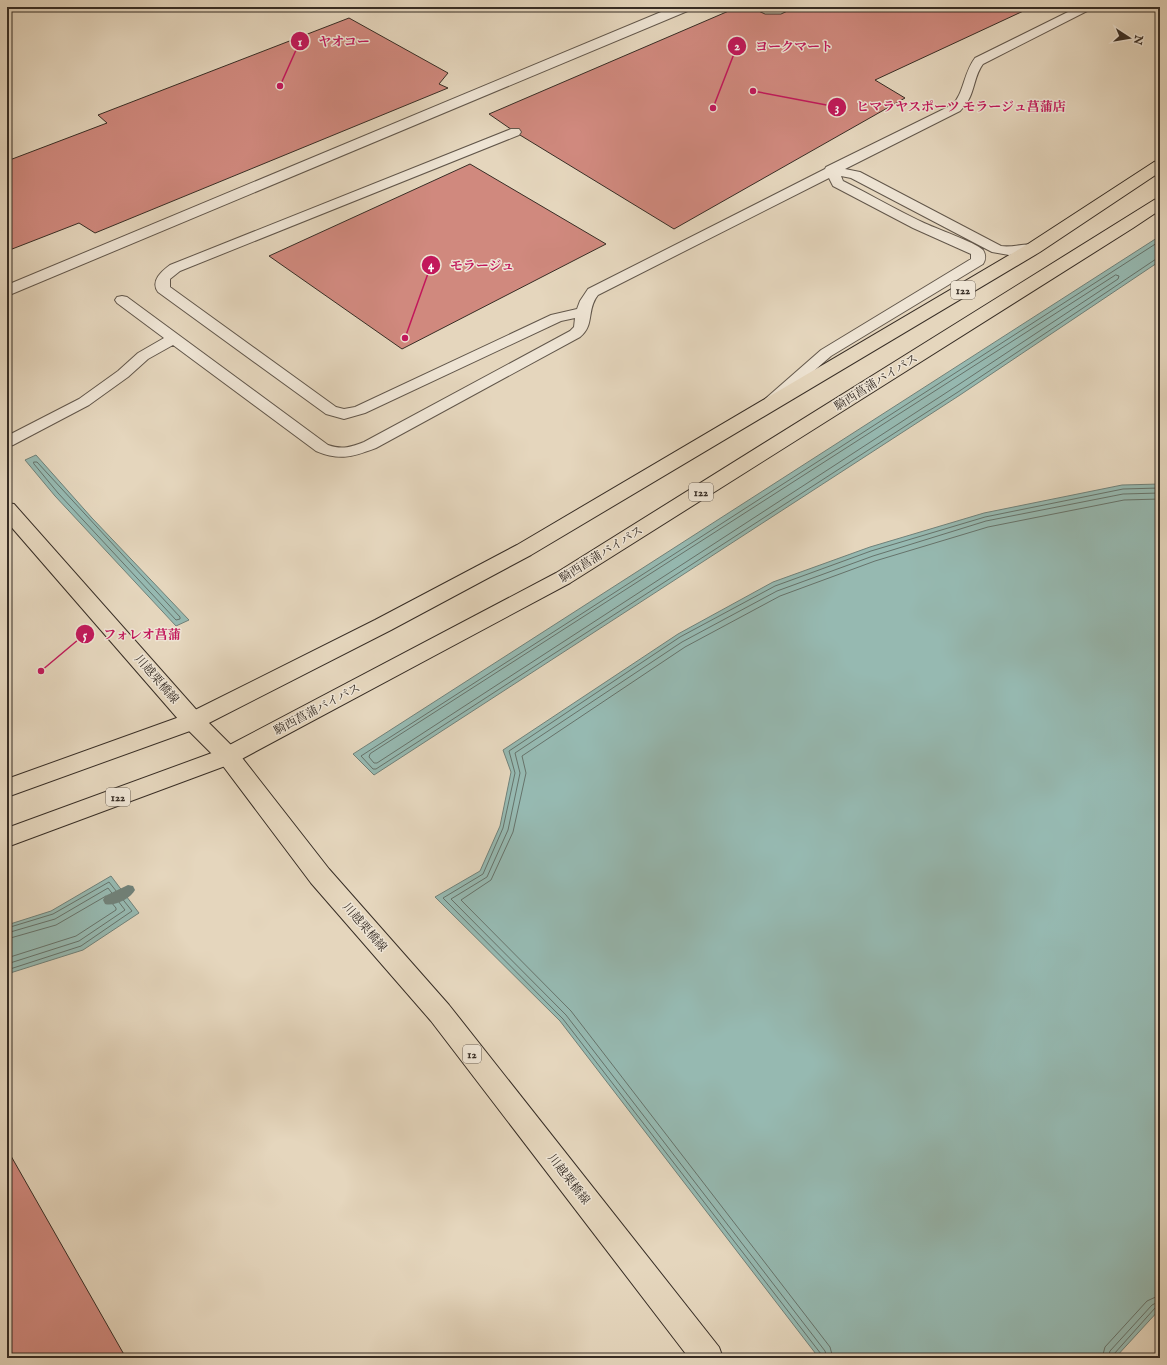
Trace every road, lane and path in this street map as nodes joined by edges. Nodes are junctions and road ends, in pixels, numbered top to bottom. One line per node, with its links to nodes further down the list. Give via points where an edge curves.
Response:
1 (685, 7): 8 (street)
2 (1087, 7): 5 (lane, via 978,61 973,67 967,96 956,108)
3 (515, 132): 10 (lane, via 175,268 164,277 161,283 163,289 331,411 344,414 360,410 556,318)
4 (1160, 165): 7 (main road, 122)
5 (831, 170): 7 (lane, via 855,175 997,249 1009,251); 10 (lane, via 593,292 586,299); 12 (lane, via 838,183 918,225 971,248 977,252 978,261 826,353)
6 (1160, 203): 16 (main road, 騎西菖蒲バイパス / 122, via 563,578)
7 (1034, 248): 12 (main road, 122)
8 (7, 291)
9 (122, 300): 11 (lane)
10 (583, 312): 11 (lane, via 581,329 575,334 370,444 348,453 334,454 322,448)
11 (175, 338): 13 (lane, via 143,356 84,402)
12 (762, 409): 15 (main road, 122, via 524,550 383,625)
13 (7, 442)
14 (7, 509): 15 (main road, 川越栗橋線 / 12)
15 (193, 720): 16 (main road, 川越栗橋線 / 12); 17 (main road, 122)
16 (228, 756): 18 (main road, 騎西菖蒲バイパス / 122); 19 (main road, 川越栗橋線 / 12, via 320,876 440,1014)
17 (7, 788)
18 (7, 838)
19 (708, 1358)

